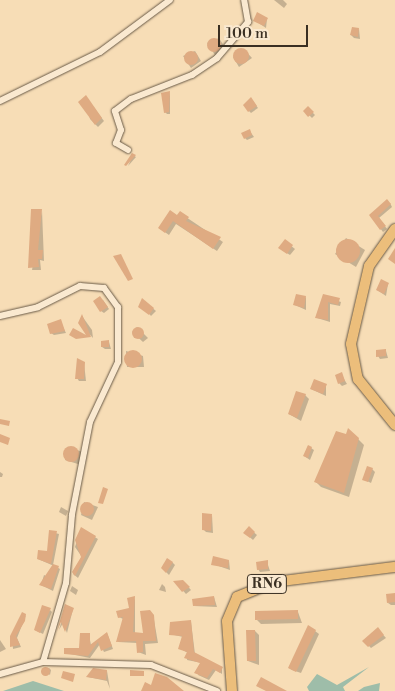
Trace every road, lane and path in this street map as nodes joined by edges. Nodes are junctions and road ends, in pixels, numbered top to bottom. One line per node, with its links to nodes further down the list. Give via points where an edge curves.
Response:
1 (170, 0): 3 (street, via 100,52)
2 (244, 0): 4 (street, via 248,22 217,58 192,75 152,89 115,111 121,130 116,143)
3 (0, 100)
4 (128, 150)
5 (395, 229): 7 (highway, via 369,266 351,344 358,379)
6 (0, 316): 9 (street, via 32,309 80,286 104,288 118,307 118,362 90,422 72,515 66,582)
7 (395, 425)
8 (395, 567): 12 (highway, RN6, via 274,582 237,597 227,621)
9 (43, 662): 10 (street); 11 (street, via 151,665)
10 (0, 674)
11 (217, 691)
12 (232, 691)

